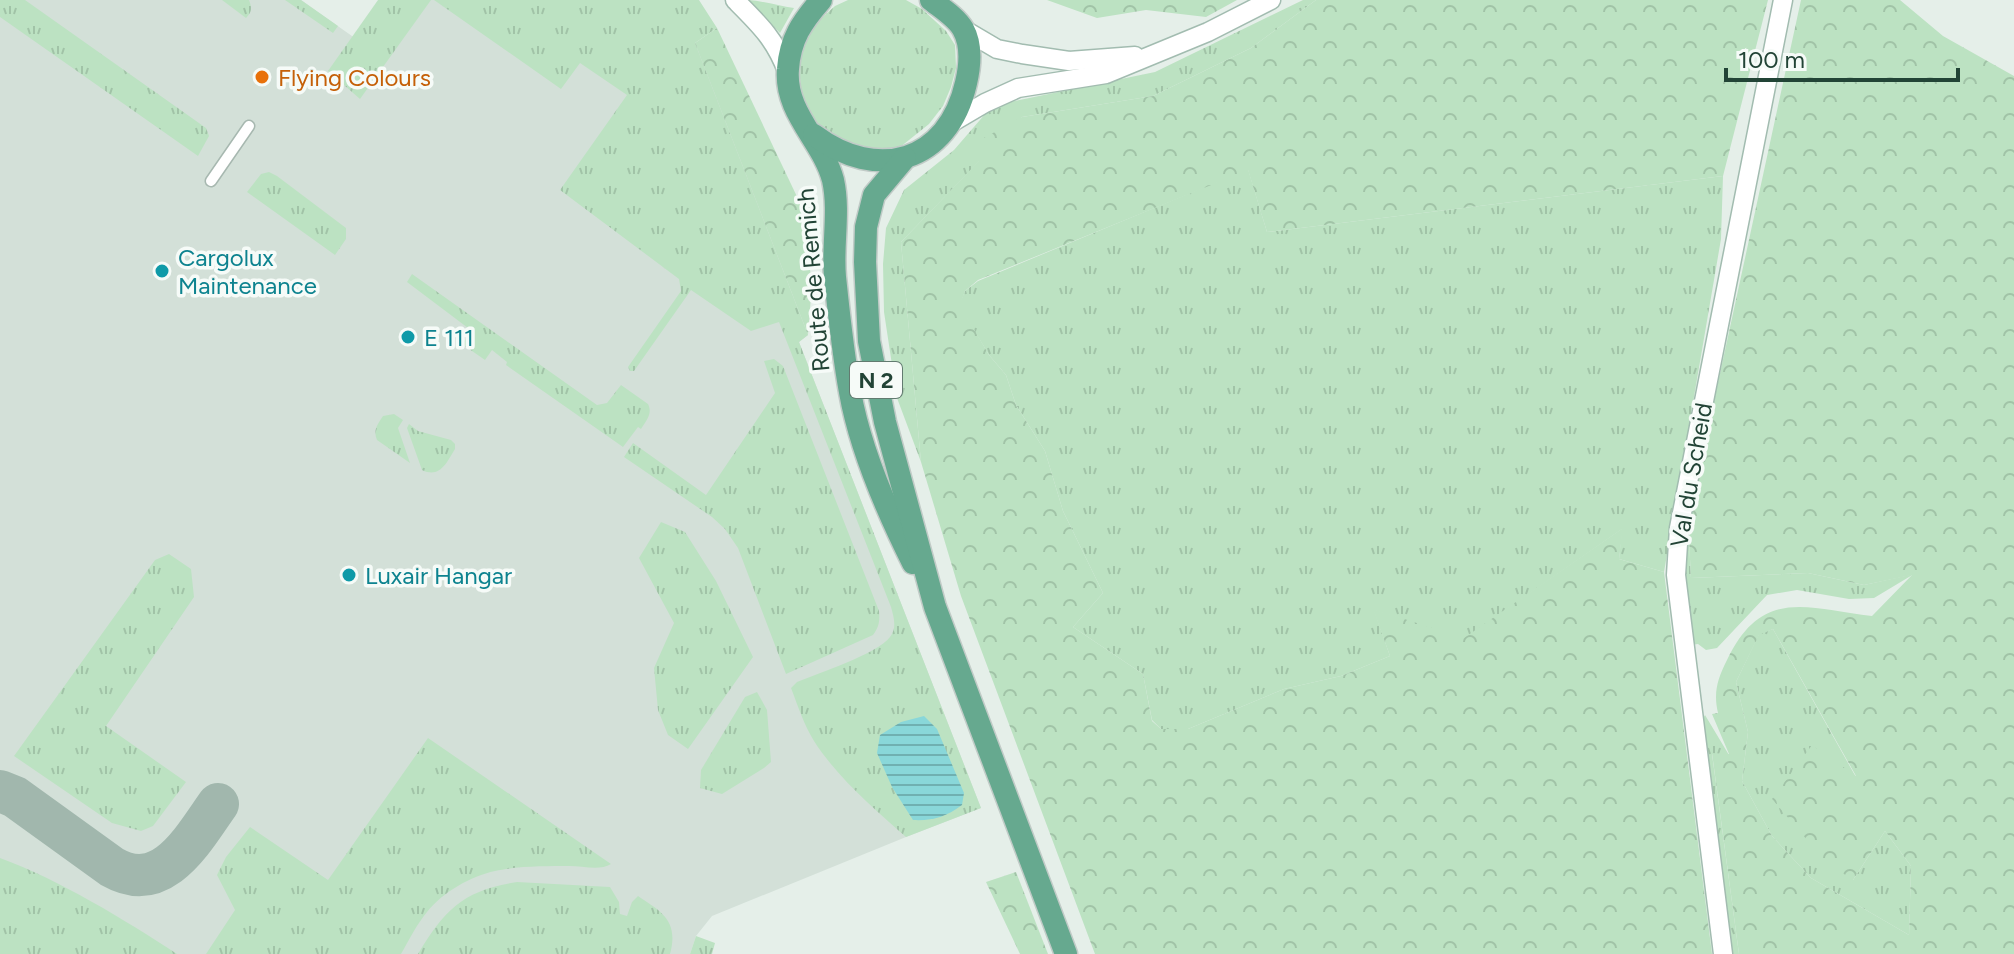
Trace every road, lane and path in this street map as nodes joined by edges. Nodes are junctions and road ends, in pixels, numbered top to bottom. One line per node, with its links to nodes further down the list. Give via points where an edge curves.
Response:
1 (735, 0): 8 (main road, via 771,38)
2 (821, 0): 8 (main road, via 793,39)
3 (931, 0): 6 (main road)
4 (1271, 0): 7 (main road)
5 (1783, 0): 16 (main road, Val du Scheid, via 1679,528 1676,575)
6 (954, 16): 7 (main road, via 997,49 1022,54 1069,61); 9 (main road, via 969,50 969,70)
7 (1150, 55): 9 (main road, via 1106,74 1018,88)
8 (787, 71): 11 (main road, Route de Remich, via 792,102)
9 (951, 123): 12 (main road, Route de Remich)
10 (249, 126): 13 (street)
11 (807, 129): 12 (main road, via 847,154 877,161); 14 (main road, Route de Remich / N 2, via 825,159 836,203 835,271 850,395 892,522)
12 (905, 158): 14 (main road, Route de Remich / N 2, via 874,195 866,227 869,341)
13 (211, 181)
14 (935, 607): 15 (main road, Route de Remich / N 2)
15 (1066, 954)
16 (1723, 954)

